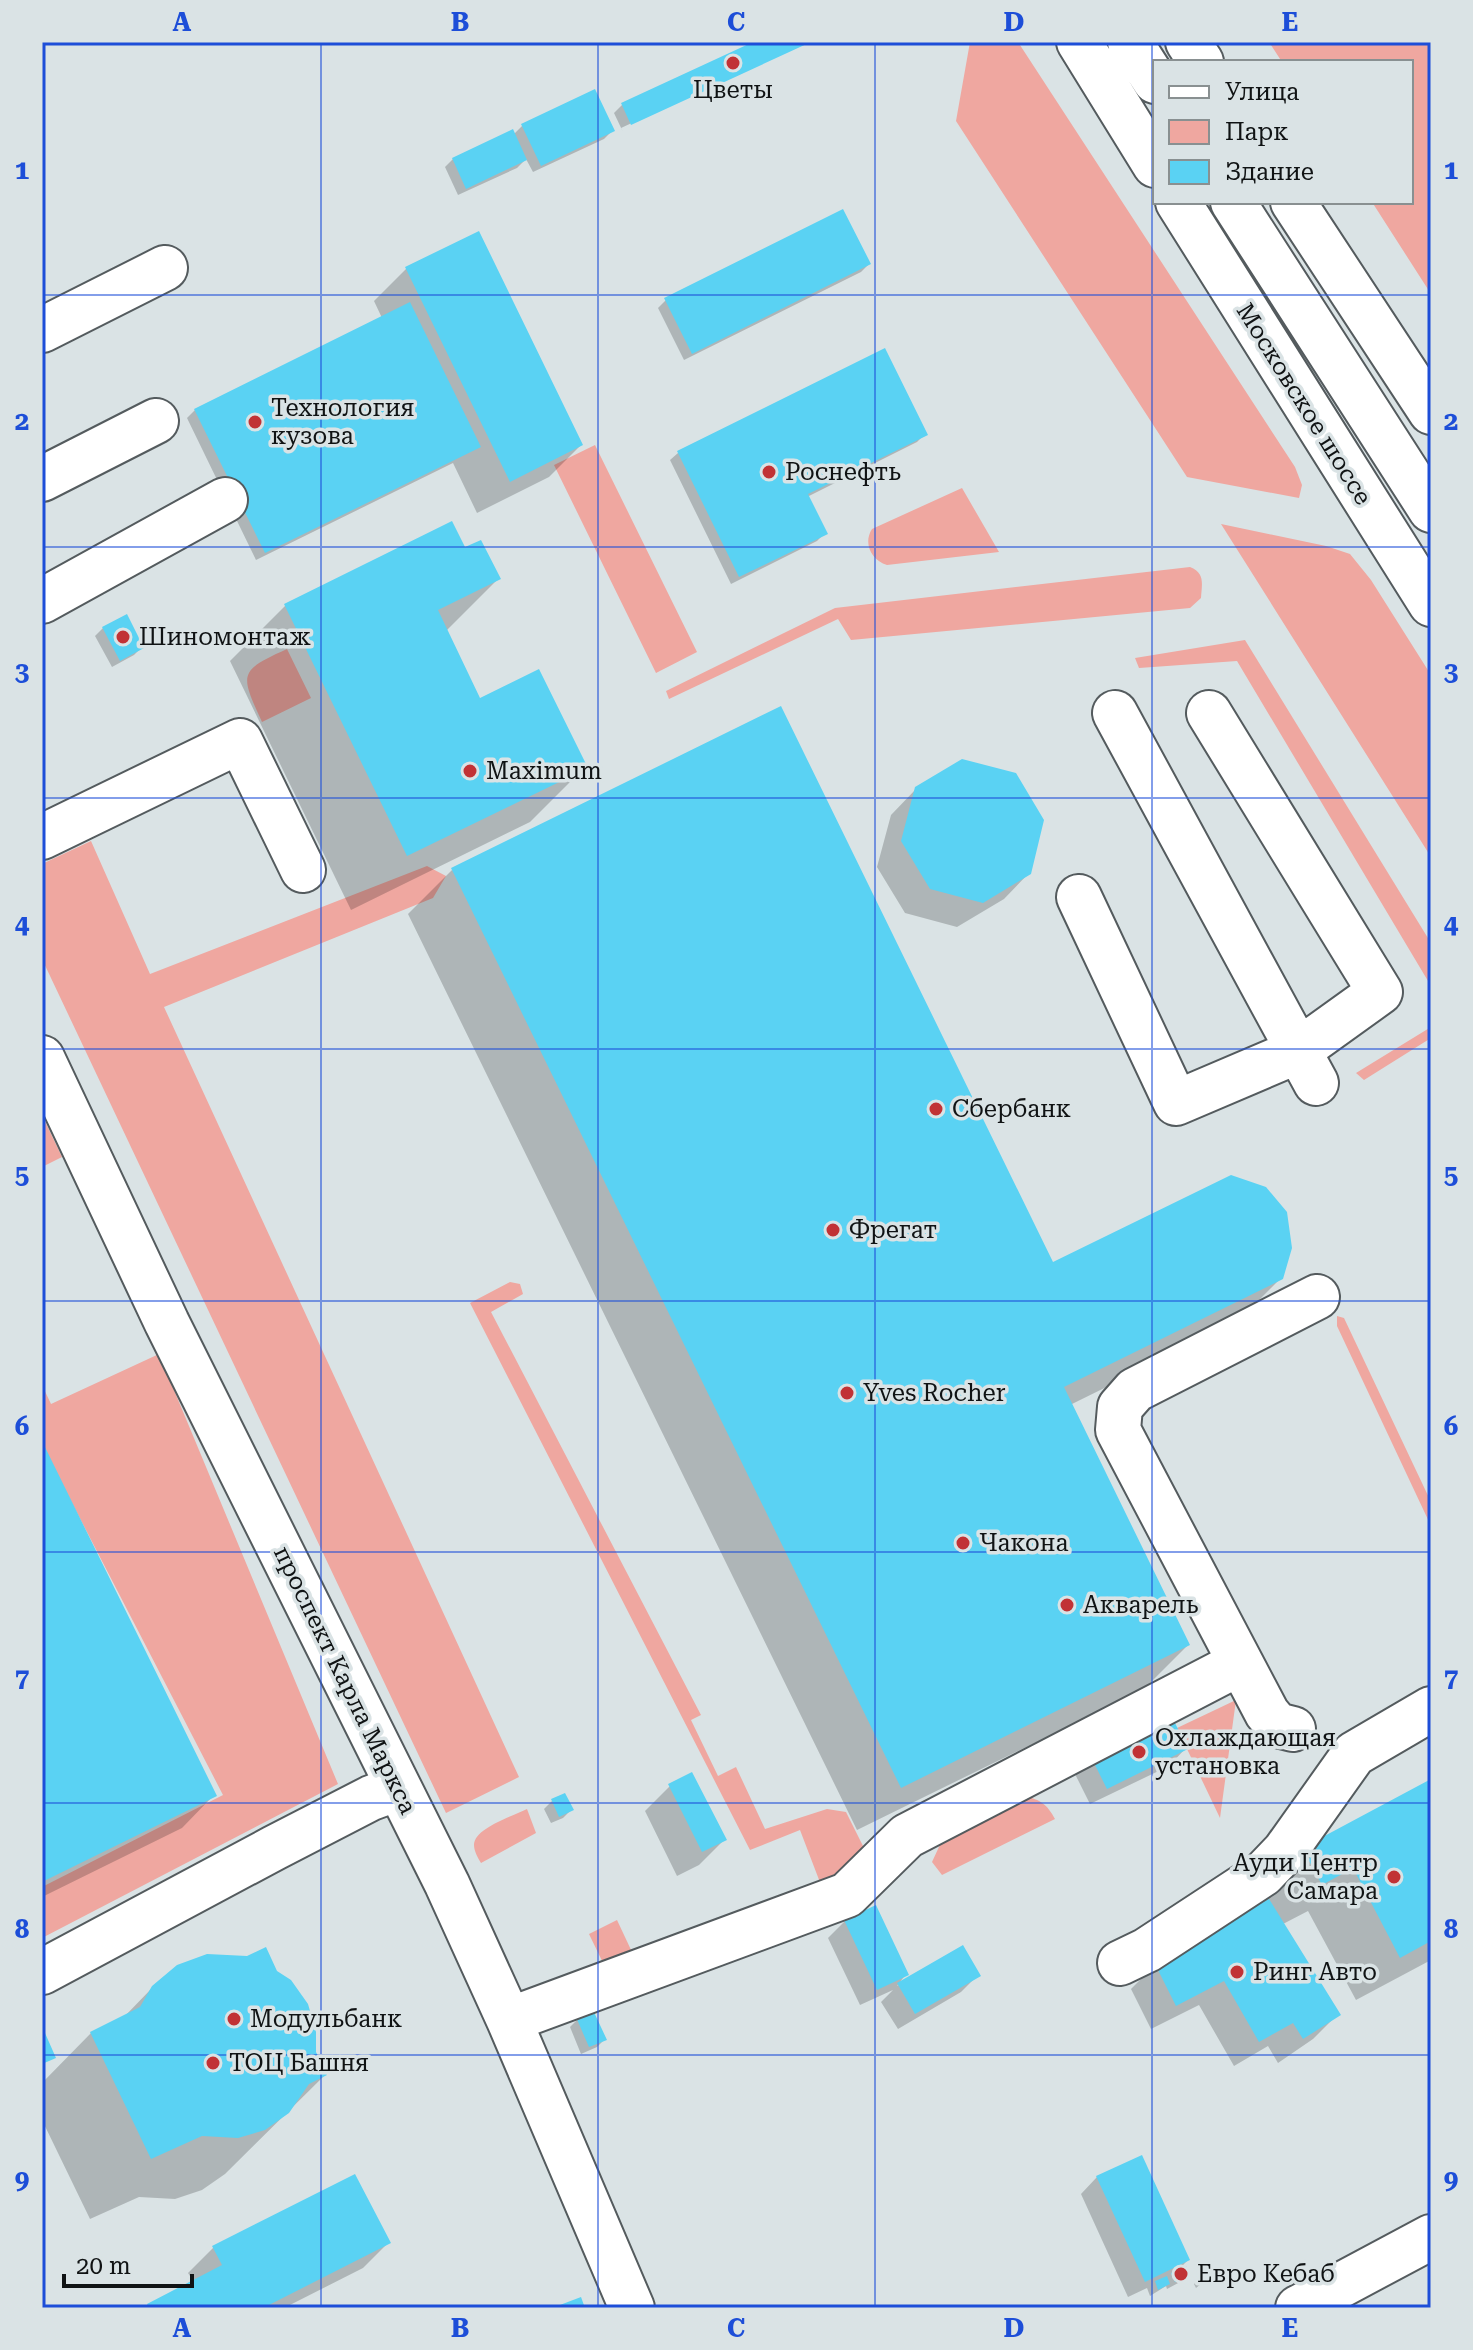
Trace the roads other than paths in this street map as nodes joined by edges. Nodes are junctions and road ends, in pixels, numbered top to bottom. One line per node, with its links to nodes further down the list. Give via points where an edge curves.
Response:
1 (1079, 42): 6 (street)
2 (1130, 42): 5 (street)
3 (1188, 42): 4 (street)
4 (1200, 60)
5 (1153, 78)
6 (1153, 162)
7 (1179, 204): 18 (street, Московское шоссе)
8 (1234, 204): 16 (street, Московское шоссе)
9 (1294, 204): 12 (street)
10 (165, 268): 11 (street)
11 (42, 330)
12 (1431, 412)
13 (156, 421): 14 (street)
14 (42, 479)
15 (225, 500): 17 (street)
16 (1431, 510)
17 (42, 601)
18 (1431, 604)
19 (1115, 713): 25 (street)
20 (1209, 713): 25 (street, via 1380,992)
21 (42, 837): 22 (street, via 240,741)
22 (303, 870)
23 (1079, 897): 25 (street, via 1176,1103)
24 (42, 1058): 30 (street, проспект Карла Маркса)
25 (1307, 1067)
26 (1317, 1297): 27 (street, via 1135,1390 1120,1407 1118,1430)
27 (1240, 1663): 29 (street, via 1267,1713 1277,1725); 33 (street, via 907,1836 847,1895)
28 (1431, 1709): 31 (street, via 1354,1754 1263,1874)
29 (1293, 1729)
30 (398, 1788): 32 (street); 33 (street, проспект Карла Маркса)
31 (1120, 1963)
32 (42, 1972)
33 (509, 2020): 35 (street, проспект Карла Маркса)
34 (1431, 2237): 36 (street)
35 (632, 2308)
36 (1298, 2308)

